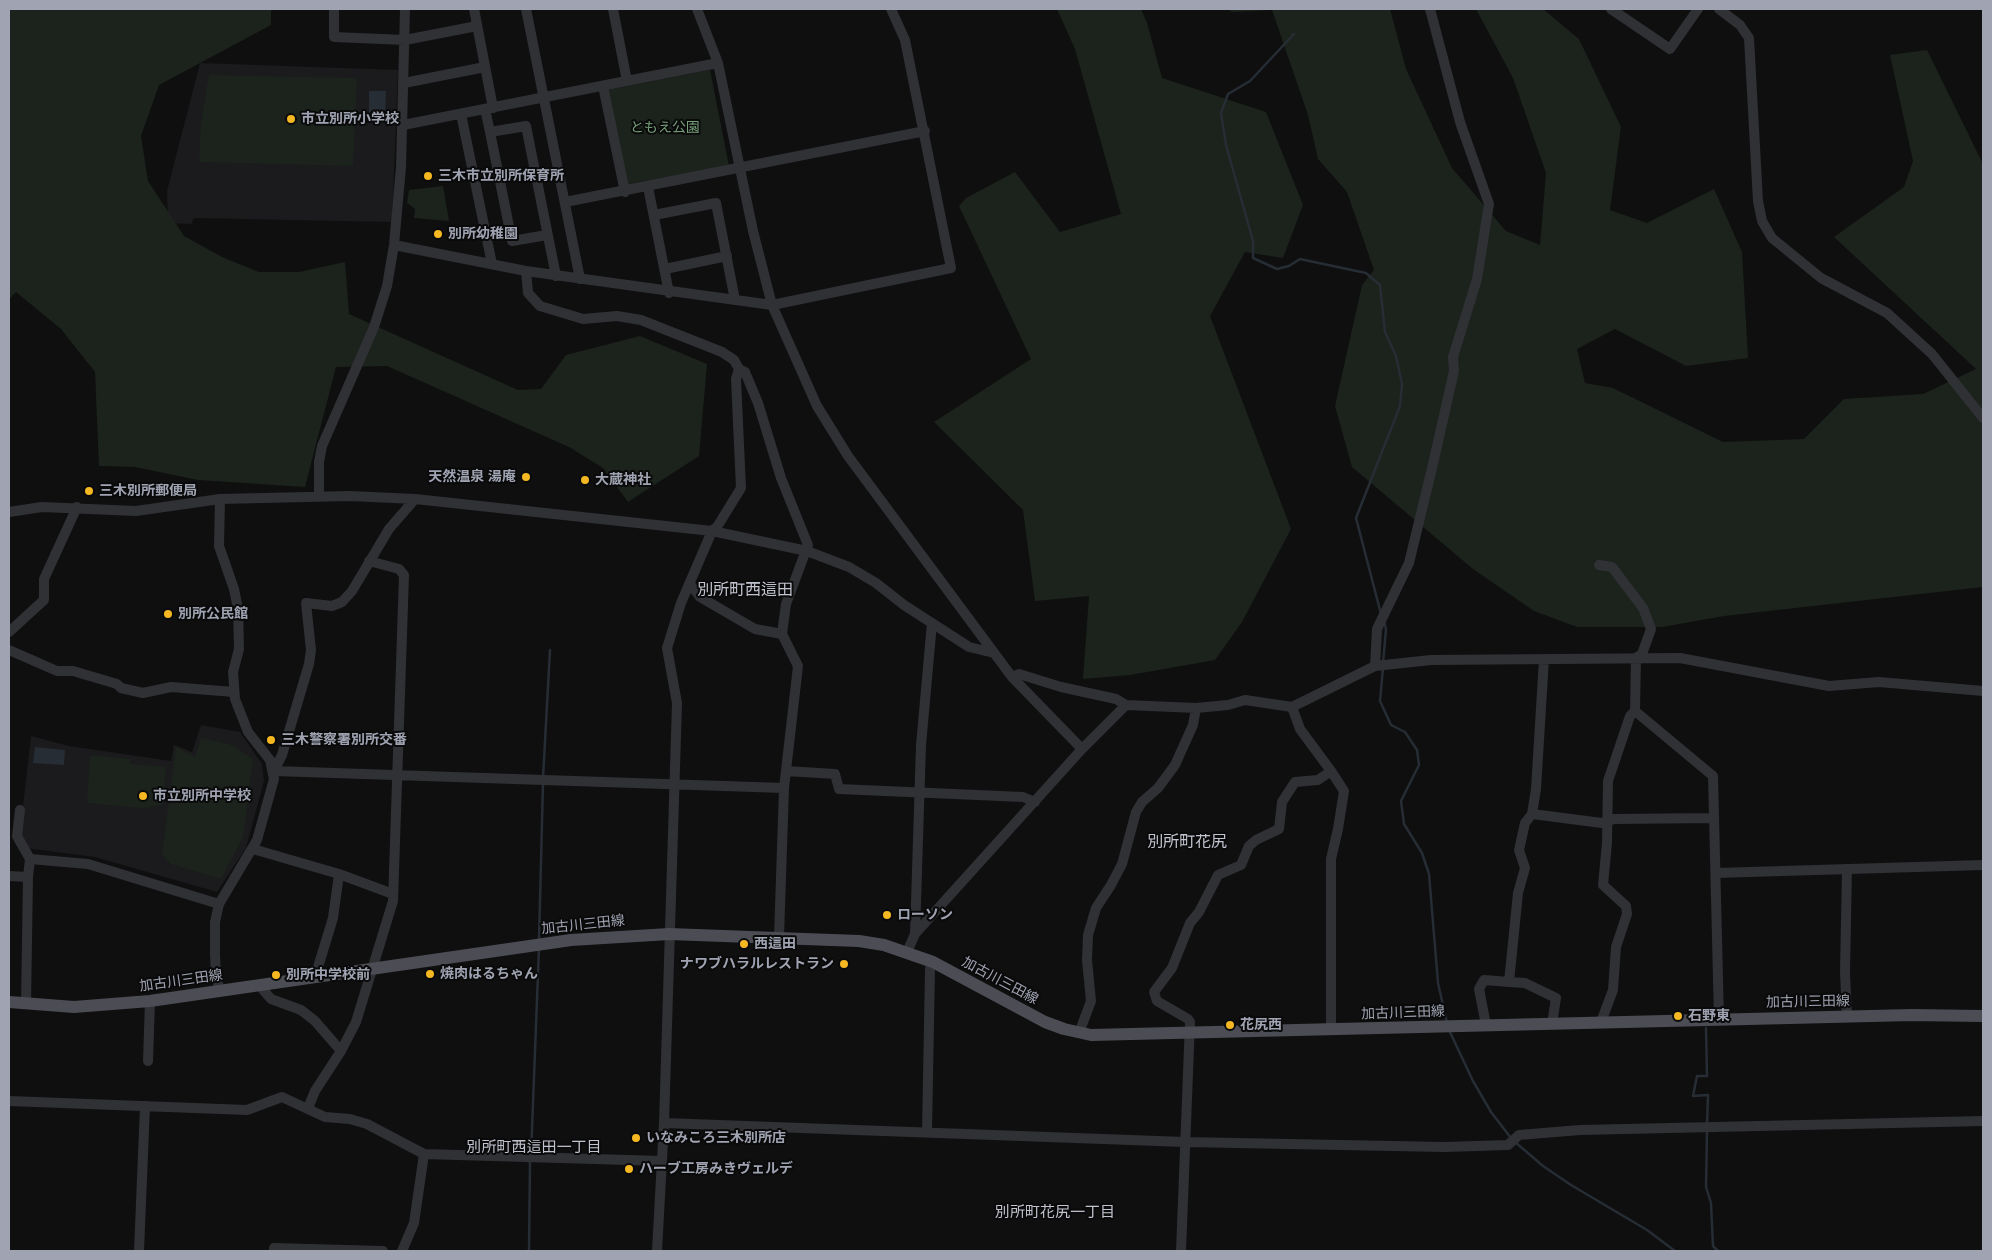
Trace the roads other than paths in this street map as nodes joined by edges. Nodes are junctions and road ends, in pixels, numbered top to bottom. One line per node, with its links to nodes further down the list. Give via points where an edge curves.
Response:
1 (334, 9): 13 (street, via 334,38)
2 (405, 9): 13 (street)
3 (474, 9): 12 (street)
4 (526, 9): 19 (street)
5 (613, 9): 16 (street)
6 (697, 9): 14 (street)
7 (891, 9): 23 (street, via 905,40)
8 (1430, 9): 60 (street, via 1460,122 1489,204 1477,279 1453,357 1454,371 1409,563 1377,629)
9 (1611, 9): 10 (street, via 1670,49)
10 (1698, 9)
11 (1719, 9): 42 (street, via 1740,25 1749,38 1758,201 1762,222 1772,238 1821,278 1886,313 1932,354)
12 (477, 26): 13 (street); 15 (street)
13 (404, 40): 17 (street)
14 (718, 63): 16 (street); 25 (street)
15 (485, 68): 17 (street); 20 (street)
16 (627, 82): 18 (street)
17 (404, 83): 22 (street)
18 (603, 86): 19 (street); 27 (street)
19 (544, 98): 20 (street); 28 (street)
20 (489, 109): 21 (street); 24 (street)
21 (461, 114): 22 (street); 33 (street)
22 (403, 126): 31 (street)
23 (925, 131): 25 (street); 40 (street, via 951,268)
24 (490, 132): 30 (street, via 512,241); 30 (street, via 526,126)
25 (742, 168): 26 (street); 40 (street, via 753,231)
26 (648, 187): 27 (street); 29 (street)
27 (625, 192): 28 (street)
28 (565, 202): 37 (street)
29 (654, 215): 32 (street, via 716,203); 34 (street)
30 (547, 235): 36 (street)
31 (394, 245): 33 (street); 43 (street, via 384,301 322,446 318,462)
32 (727, 256): 34 (street); 39 (street)
33 (492, 264): 35 (street)
34 (665, 269): 38 (street)
35 (526, 271): 36 (street); 41 (street, via 528,293 540,306 583,318 617,316 641,320 722,352 734,360)
36 (556, 276): 37 (street)
37 (580, 279): 38 (street)
38 (670, 293): 39 (street)
39 (735, 300): 40 (street)
40 (772, 305): 57 (street, via 818,406 848,456)
41 (739, 369): 48 (street, via 736,379 741,488); 49 (street, via 745,372 758,404 781,478 808,545)
42 (1983, 418)
43 (319, 497): 44 (street); 45 (street)
44 (220, 499): 46 (street, via 144,510); 63 (street, via 219,546 238,609 239,649 233,672)
45 (415, 499): 48 (street); 50 (street, via 389,529)
46 (77, 507): 47 (street, via 42,507); 54 (street, via 44,579 44,600)
47 (9, 512)
48 (712, 531): 49 (street); 52 (street)
49 (807, 551): 53 (street, via 876,583); 55 (street, via 786,604)
50 (369, 561): 69 (street, via 342,602 332,606 306,603 311,650 309,664 282,755); 72 (street, via 399,569 404,575)
51 (1599, 565): 58 (street, via 1612,566 1644,608 1651,629 1642,654)
52 (690, 584): 55 (street, via 700,597 755,629); 73 (street, via 667,648 677,703)
53 (932, 623): 57 (street, via 969,648); 75 (street)
54 (9, 632)
55 (782, 634): 70 (street, via 798,666)
56 (9, 650): 63 (street, via 57,671 73,671 143,693 171,687)
57 (994, 653): 61 (street)
58 (1636, 658): 59 (street); 62 (street, via 1680,658 1829,686 1879,682); 67 (street)
59 (1544, 659): 60 (street, via 1431,660); 78 (street)
60 (1375, 666): 65 (street)
61 (1012, 676): 64 (street, via 1019,674 1116,699); 68 (street)
62 (1983, 691)
63 (234, 692): 69 (street, via 248,732 270,760)
64 (1126, 705): 66 (street); 68 (street)
65 (1292, 707): 66 (street, via 1245,700); 71 (street, via 1300,729)
66 (1196, 708): 112 (street, via 1193,725 1175,765 1136,812 1122,864 1096,908 1088,935 1091,1001)
67 (1634, 711): 79 (street, via 1713,776); 80 (street, via 1608,781)
68 (1082, 749): 76 (street)
69 (274, 771): 72 (street); 81 (street)
70 (786, 771): 74 (street); 75 (street, via 834,774 839,788)
71 (1331, 771): 110 (street, via 1344,791 1331,859); 111 (street, via 1318,780 1295,782 1282,802 1278,829 1249,846 1241,865 1218,875 1190,923 1172,968 1154,992 1156,1002 1188,1019)
72 (396, 775): 73 (street); 89 (street)
73 (675, 784): 74 (street); 91 (street)
74 (784, 788): 93 (street)
75 (919, 793): 76 (street, via 1023,798); 92 (street)
76 (1035, 802): 92 (street)
77 (20, 810): 82 (street, via 17,836)
78 (1532, 814): 80 (street); 98 (street, via 1525,824 1519,850 1525,868 1518,893)
79 (1714, 818): 80 (street); 85 (street)
80 (1607, 821): 107 (street, via 1603,885 1626,906 1627,914 1616,947 1613,990)
81 (253, 849): 86 (street); 90 (street)
82 (30, 859): 88 (street); 90 (street, via 88,864)
83 (1983, 865): 84 (street)
84 (1846, 869): 85 (street); 104 (street, via 1844,972)
85 (1716, 873): 106 (street)
86 (339, 874): 89 (street); 97 (street, via 333,918)
87 (9, 876): 88 (street)
88 (28, 877): 103 (street)
89 (393, 894): 96 (street)
90 (219, 904): 100 (street, via 215,954)
91 (669, 934): 93 (main road, 加古川三田線); 96 (main road, 加古川三田線, via 571,940); 119 (street)
92 (915, 934): 94 (street)
93 (779, 937): 94 (main road, 加古川三田線, via 859,942)
94 (908, 952): 95 (main road, 加古川三田線)
95 (933, 962): 112 (main road, 加古川三田線, via 1045,1022); 120 (street, via 930,970)
96 (372, 969): 97 (main road, 加古川三田線); 113 (street, via 356,1022)
97 (315, 977): 99 (main road, 加古川三田線)
98 (1509, 982): 108 (street, via 1525,983 1556,998); 109 (street, via 1484,980 1480,989)
99 (259, 985): 100 (main road, 加古川三田線); 113 (street, via 271,1000 301,1010)
100 (220, 990): 101 (main road, 加古川三田線)
101 (150, 1001): 103 (main road, 加古川三田線, via 74,1007); 114 (street)
102 (9, 1002): 103 (main road, 加古川三田線)
103 (26, 1004)
104 (1847, 1016): 105 (main road, 加古川三田線); 106 (main road, 加古川三田線)
105 (1983, 1016)
106 (1719, 1019): 107 (main road, 加古川三田線)
107 (1601, 1022): 108 (main road, 加古川三田線)
108 (1552, 1024): 109 (main road, 加古川三田線)
109 (1486, 1025): 110 (main road, 加古川三田線)
110 (1331, 1030): 111 (main road, 加古川三田線)
111 (1190, 1031): 112 (main road, 加古川三田線, via 1113,1035); 121 (street)
112 (1079, 1033)
113 (341, 1052): 117 (street, via 314,1091)
114 (148, 1061)
115 (9, 1101): 116 (street)
116 (144, 1106): 117 (street, via 247,1110 282,1097); 124 (street)
117 (308, 1108): 122 (street, via 325,1117 367,1124)
118 (1983, 1121): 121 (street, via 1580,1130 1519,1135 1508,1145)
119 (664, 1123): 120 (street); 123 (street)
120 (927, 1132): 121 (street)
121 (1185, 1142): 129 (street)
122 (424, 1154): 123 (street); 127 (street, via 414,1223)
123 (662, 1161): 128 (street)
124 (139, 1251)
125 (274, 1251): 126 (street, via 274,1248)
126 (383, 1251)
127 (402, 1251)
128 (657, 1251)
129 (1182, 1251)

